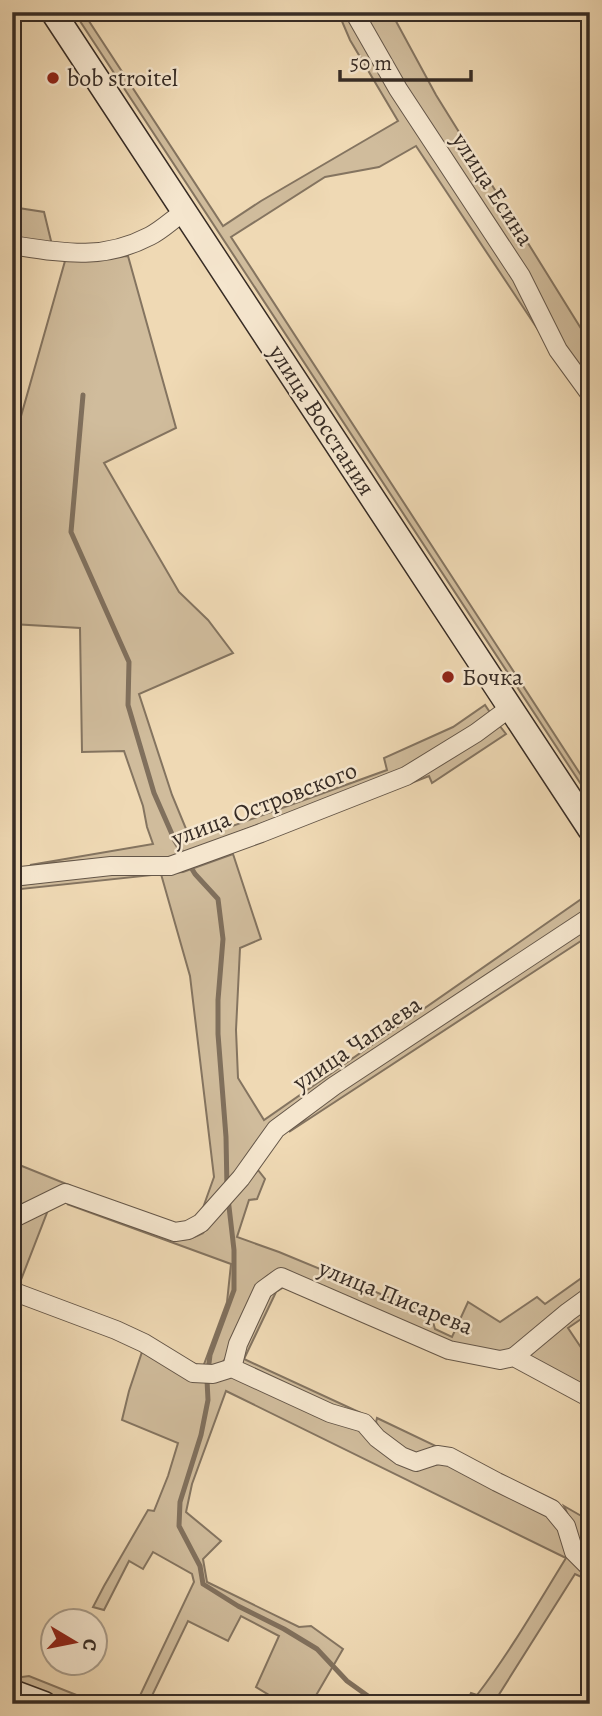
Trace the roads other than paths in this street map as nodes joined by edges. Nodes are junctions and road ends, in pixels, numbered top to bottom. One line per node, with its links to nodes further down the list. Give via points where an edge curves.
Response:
1 (53, 12): 3 (street, улица Восстания)
2 (354, 12): 5 (street, улица Есина, via 398,89 521,276 558,350)
3 (185, 211): 4 (street, via 123,249 88,254); 6 (street, улица Восстания)
4 (12, 244)
5 (590, 394)
6 (511, 707): 7 (street, улица Восстания); 8 (street, улица Островского, via 406,776 170,866 111,866)
7 (590, 829)
8 (12, 877)
9 (590, 917): 10 (street, улица Чапаева, via 276,1129 241,1178 201,1223 188,1230 175,1232 65,1193)
10 (12, 1219)
11 (12, 1291): 14 (street, via 116,1330 193,1373)
12 (590, 1296): 13 (street)
13 (514, 1357): 14 (street, улица Писарева, via 500,1360 449,1350 281,1277 263,1290); 15 (street, улица Писарева)
14 (232, 1368): 16 (street, via 330,1413 364,1423 401,1456 416,1462 437,1455 450,1457 552,1509 566,1526 574,1552)
15 (590, 1398)
16 (590, 1568)
17 (12, 1692): 18 (street)
18 (44, 1704)

